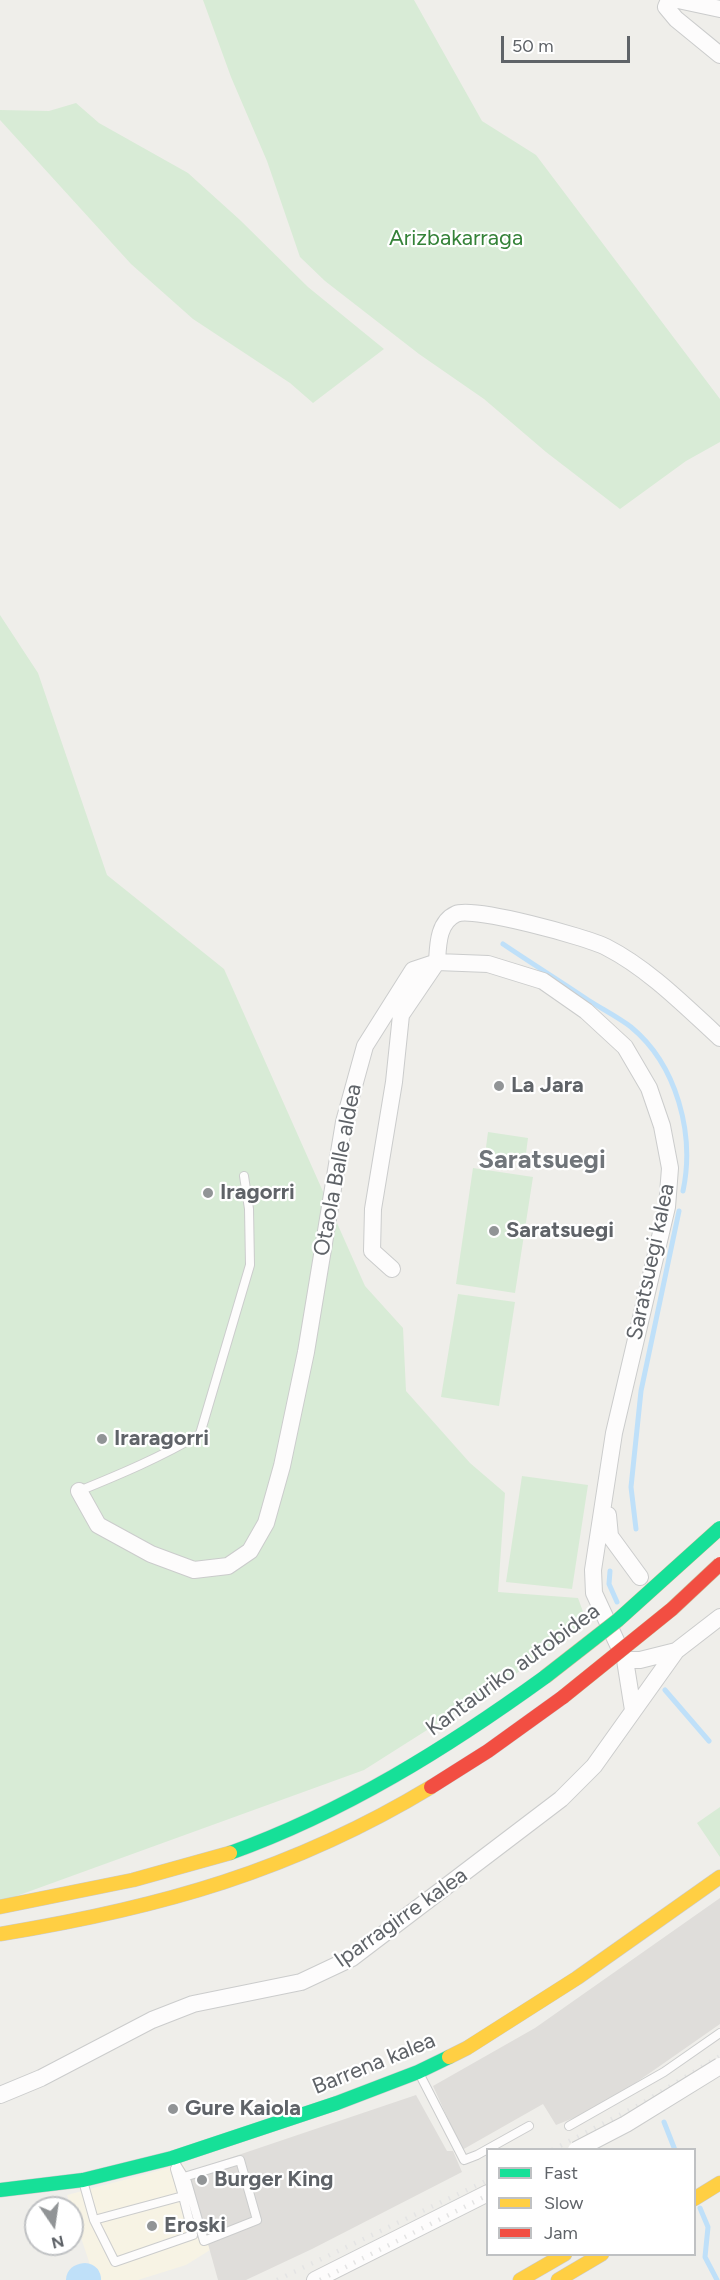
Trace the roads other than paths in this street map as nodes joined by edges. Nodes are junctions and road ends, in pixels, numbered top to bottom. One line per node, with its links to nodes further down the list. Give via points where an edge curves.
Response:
1 (669, 0): 4 (street, via 666,7 676,19)
2 (678, 0): 3 (street)
3 (720, 9)
4 (720, 55)
5 (437, 962): 6 (street, via 442,927 455,914 469,912 556,930 606,948 635,966); 8 (street, via 401,1015 374,1209 372,1251); 9 (street, Saratsuegi kalea, via 488,964 543,981 586,1011 625,1047 650,1088 670,1168 666,1208 618,1413); 10 (street, Otaola Balle aldea, via 413,970 365,1046 345,1122 306,1352 282,1466 266,1523 250,1551 228,1566 194,1570 152,1554 98,1525)
6 (720, 1038)
7 (244, 1176): 10 (lane, via 250,1265 200,1434 128,1472)
8 (392, 1269)
9 (606, 1487): 13 (street, Saratsuegi kalea, via 610,1536); 16 (street, Saratsuegi kalea, via 593,1570 594,1593)
10 (79, 1491)
11 (720, 1528): 19 (main road, Kantauriko autobidea, bridge, via 618,1620 545,1677 488,1719 353,1800 213,1859)
12 (720, 1564): 20 (main road, bridge, via 672,1609 563,1697 482,1756 387,1812 298,1855 198,1892 69,1923)
13 (640, 1577)
14 (720, 1617): 15 (street, Iparragirre kalea)
15 (676, 1651): 16 (street); 17 (street, Iparragirre kalea)
16 (625, 1660): 17 (street, Saratsuegi kalea)
17 (633, 1710): 24 (street, Iparragirre kalea, via 594,1766 561,1799 352,1958 301,1982 193,2004 172,2012)
18 (720, 1877): 23 (main road, Barrena kalea, via 567,1984 467,2048)
19 (0, 1907)
20 (0, 1934)
21 (720, 2033): 26 (lane, via 664,2072)
22 (720, 2066): 28 (street, bridge)
23 (418, 2072): 29 (lane, via 464,2160); 30 (main road, Barrena kalea)
24 (0, 2095)
25 (529, 2126): 27 (lane)
26 (569, 2126)
27 (490, 2148)
28 (580, 2148)
29 (486, 2150)
30 (172, 2158): 31 (lane); 32 (main road, Barrena kalea); 36 (lane)
31 (184, 2177): 31 (lane, via 204,2241 257,2220 240,2160)
32 (83, 2180): 34 (main road, Barrena kalea); 38 (lane)
33 (720, 2183): 37 (main road)
34 (0, 2190)
35 (486, 2194): 41 (street)
36 (183, 2196): 38 (lane); 38 (lane, via 193,2235 115,2262)
37 (696, 2198)
38 (94, 2220)
39 (562, 2256): 42 (main road)
40 (599, 2256): 43 (main road)
41 (315, 2280)
42 (520, 2280)
43 (558, 2280)

